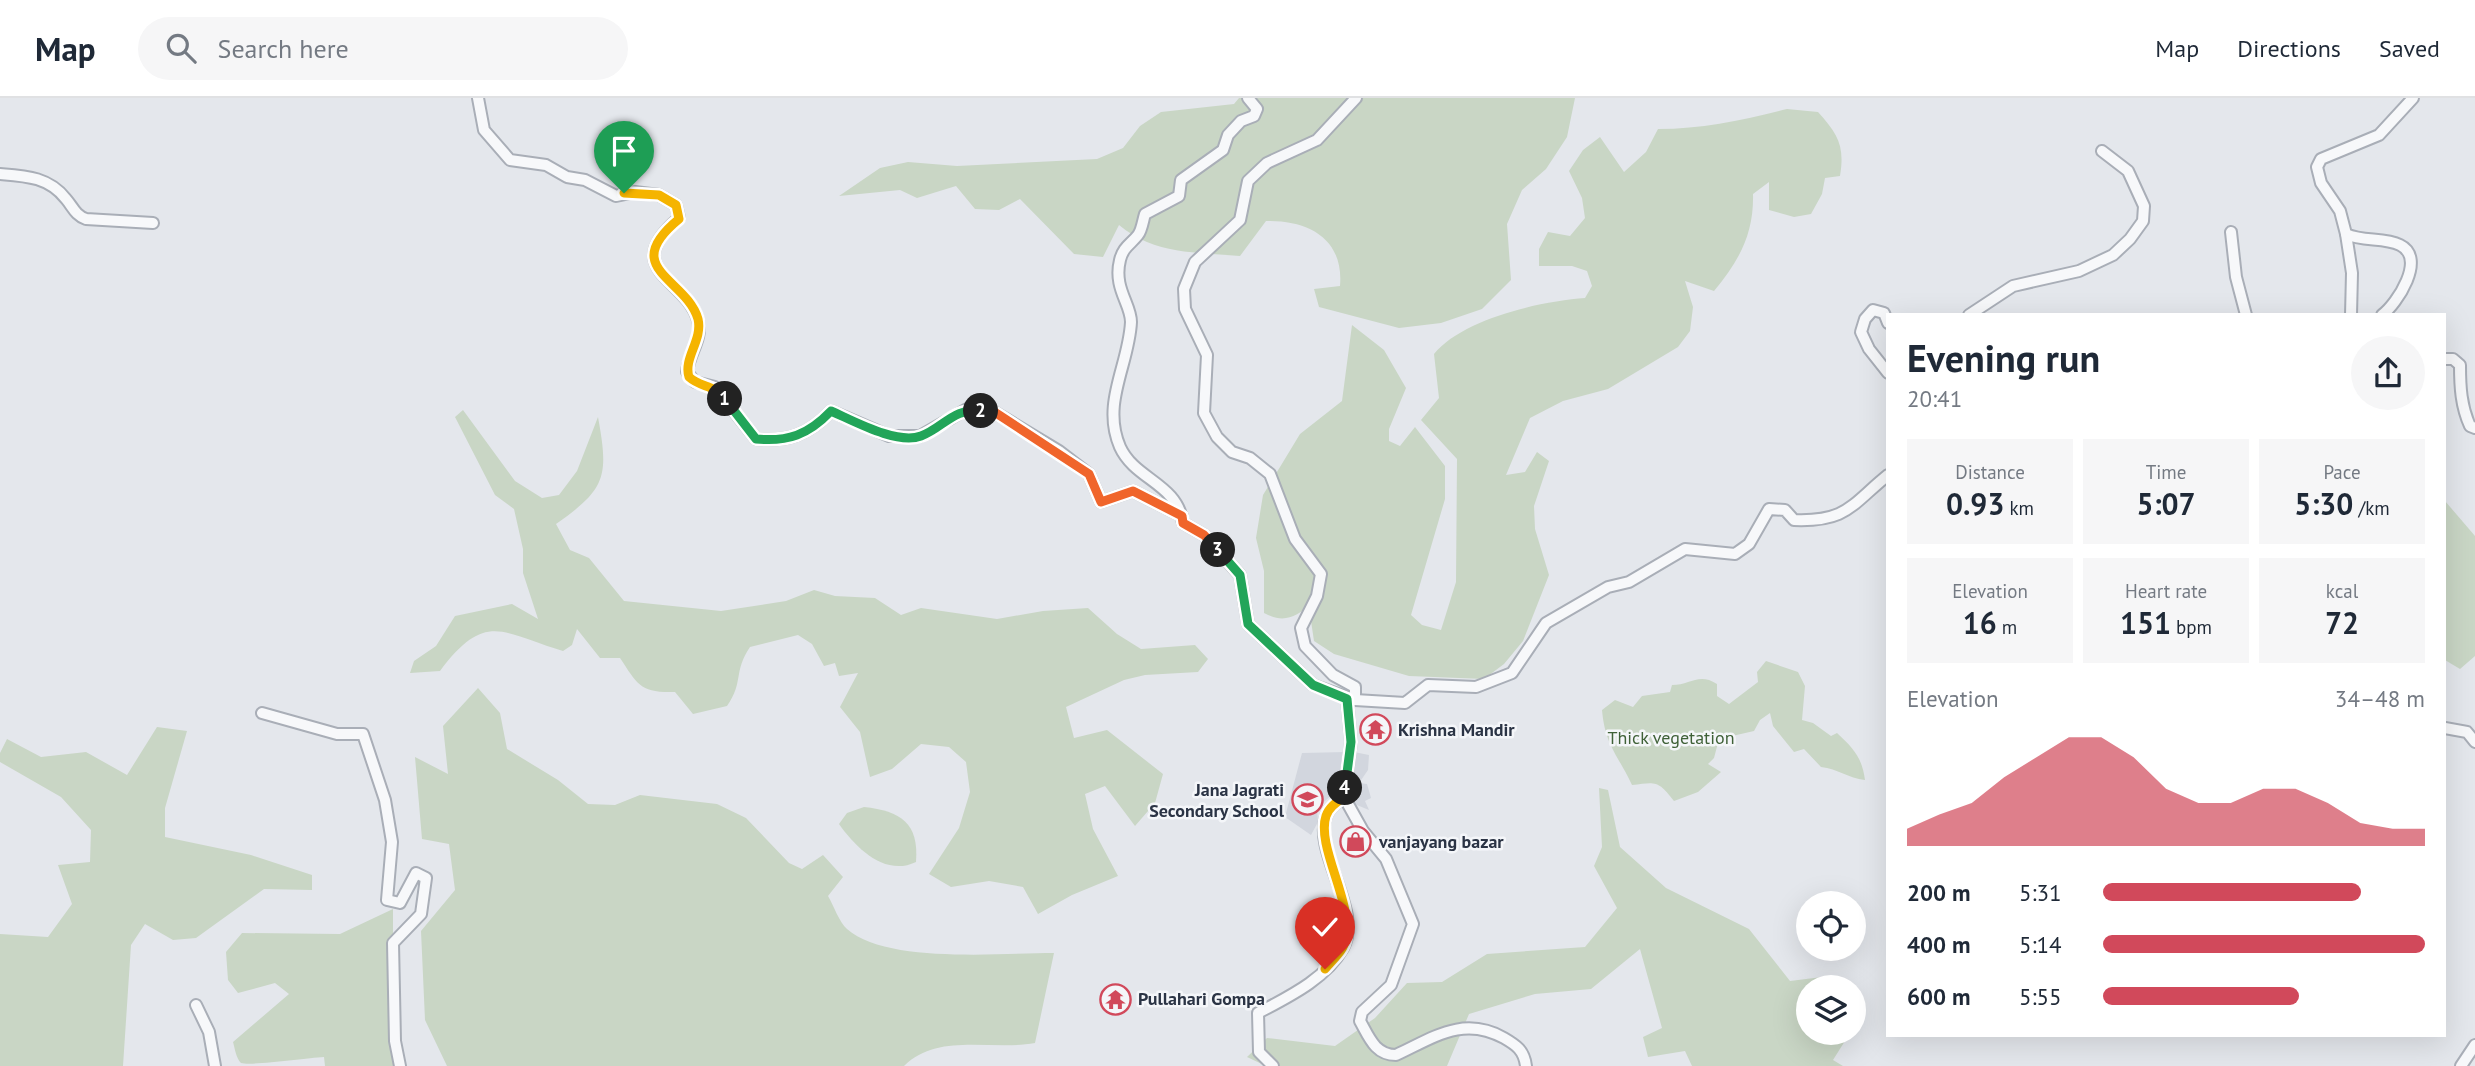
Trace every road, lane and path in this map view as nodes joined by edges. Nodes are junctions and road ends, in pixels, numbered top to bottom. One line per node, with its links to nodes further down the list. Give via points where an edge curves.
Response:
1 (478, 98): 19 (street, via 484,130 510,160 546,165 615,196 635,192 659,195 676,205 679,219 662,234 655,256 662,277 692,306 698,321 699,337 687,372 695,382 715,387 756,439 779,441 801,435 831,411 889,436 920,436 967,409 996,413 1089,474 1101,502 1133,491)
2 (1248, 98): 19 (street, via 1256,109 1254,117 1241,121 1228,135 1223,150 1181,180 1179,195 1145,214 1139,234 1125,247 1119,261 1119,291 1131,319 1112,402 1114,420 1121,448 1151,481 1174,496)
3 (1356, 98): 20 (street, via 1317,140 1267,163 1248,181 1240,220 1195,262 1184,289 1185,309 1207,355 1204,413 1232,452 1250,458 1270,474 1295,539 1321,574 1317,596 1301,628 1305,646 1333,675 1355,687)
4 (2413, 98): 9 (street, via 2379,135 2321,159 2317,167 2321,183 2340,211)
5 (2102, 151): 10 (street, via 2128,171 2144,206 2143,221 2130,239 2113,255 2079,271 2013,286)
6 (0, 174): 7 (street, via 32,176 51,184 78,216 86,219)
7 (153, 223)
8 (2231, 232): 11 (street)
9 (2346, 234): 12 (street, via 2352,273); 13 (street, via 2360,241 2404,248 2410,262 2407,285)
10 (1972, 313)
11 (2245, 313)
12 (2351, 313)
13 (2384, 313)
14 (1886, 318): 16 (street, via 1873,310 1861,332)
15 (2446, 359): 17 (street, via 2459,365 2465,415)
16 (1886, 370)
17 (2475, 428)
18 (1886, 477): 20 (street, via 1833,519 1794,520 1785,510 1769,509 1749,544 1735,554 1685,549 1629,582 1608,587 1546,623 1512,673 1476,687 1428,685 1405,703)
19 (1182, 516): 20 (street, via 1183,523 1204,535 1240,575 1248,624 1313,685)
20 (1354, 700): 24 (street)
21 (262, 713): 28 (street, via 337,734 363,734 385,800 392,842 387,900 400,903 416,873 426,878 421,914 393,943 395,1041)
22 (2446, 728): 23 (street, via 2467,732)
23 (2475, 742)
24 (1344, 797): 29 (street, via 1331,806 1325,818 1326,843 1344,905 1347,937 1342,950 1306,986 1258,1013 1259,1052); 30 (street, via 1386,859 1413,924 1391,985 1362,1012 1360,1021 1377,1050 1396,1055 1451,1029 1471,1027 1495,1033 1519,1047)
25 (196, 1005): 27 (street, via 209,1032)
26 (2475, 1045): 31 (street)
27 (215, 1066)
28 (400, 1066)
29 (1273, 1066)
30 (1526, 1066)
31 (2461, 1066)

